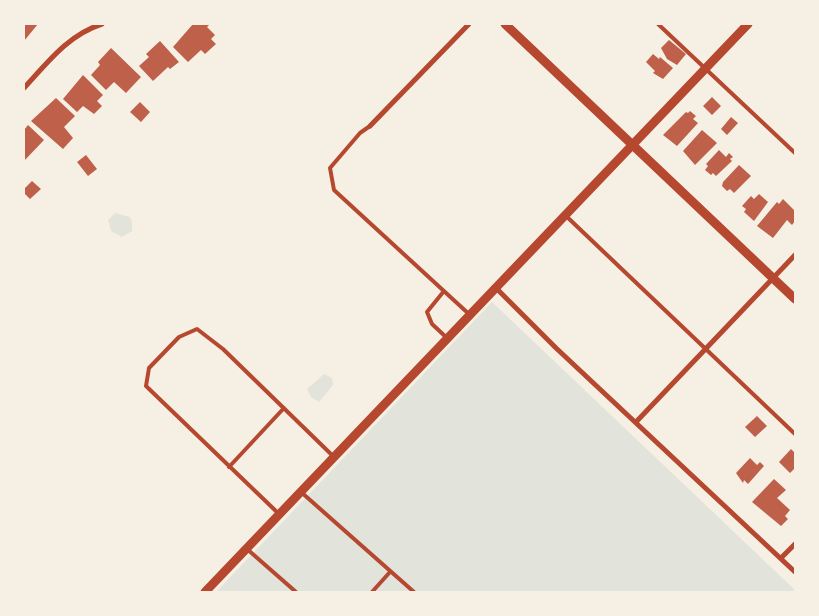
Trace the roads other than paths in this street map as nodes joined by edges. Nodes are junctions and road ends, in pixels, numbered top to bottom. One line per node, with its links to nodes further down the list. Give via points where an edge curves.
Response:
1 (102, 24): 7 (street, via 79,33 66,43)
2 (469, 24): 8 (street)
3 (505, 24): 9 (street)
4 (658, 24): 6 (lane)
5 (748, 24): 6 (street)
6 (706, 68): 9 (street); 10 (lane)
7 (24, 88)
8 (370, 126): 15 (lane, via 330,168 334,190)
9 (633, 145): 11 (street); 13 (street)
10 (795, 153)
11 (565, 215): 14 (street); 19 (lane)
12 (795, 255): 13 (street)
13 (773, 278): 16 (street); 19 (street)
14 (496, 288): 17 (street); 21 (street)
15 (444, 291): 17 (lane); 18 (lane, via 427,312 432,324)
16 (795, 299)
17 (470, 315): 18 (street)
18 (448, 338): 23 (street)
19 (706, 349): 21 (street); 22 (lane)
20 (284, 408): 23 (lane); 24 (lane); 24 (lane, via 223,349 197,329 180,337 149,368 146,386)
21 (636, 422): 29 (street)
22 (795, 434)
23 (334, 457): 25 (street)
24 (229, 467): 26 (lane)
25 (301, 492): 26 (street); 30 (lane)
26 (279, 515): 28 (street)
27 (795, 544): 29 (street)
28 (247, 548): 32 (street); 33 (lane)
29 (781, 558): 31 (street)
30 (390, 572): 34 (lane); 35 (lane)
31 (795, 572)
32 (205, 592)
33 (296, 592)
34 (372, 592)
35 (414, 592)

